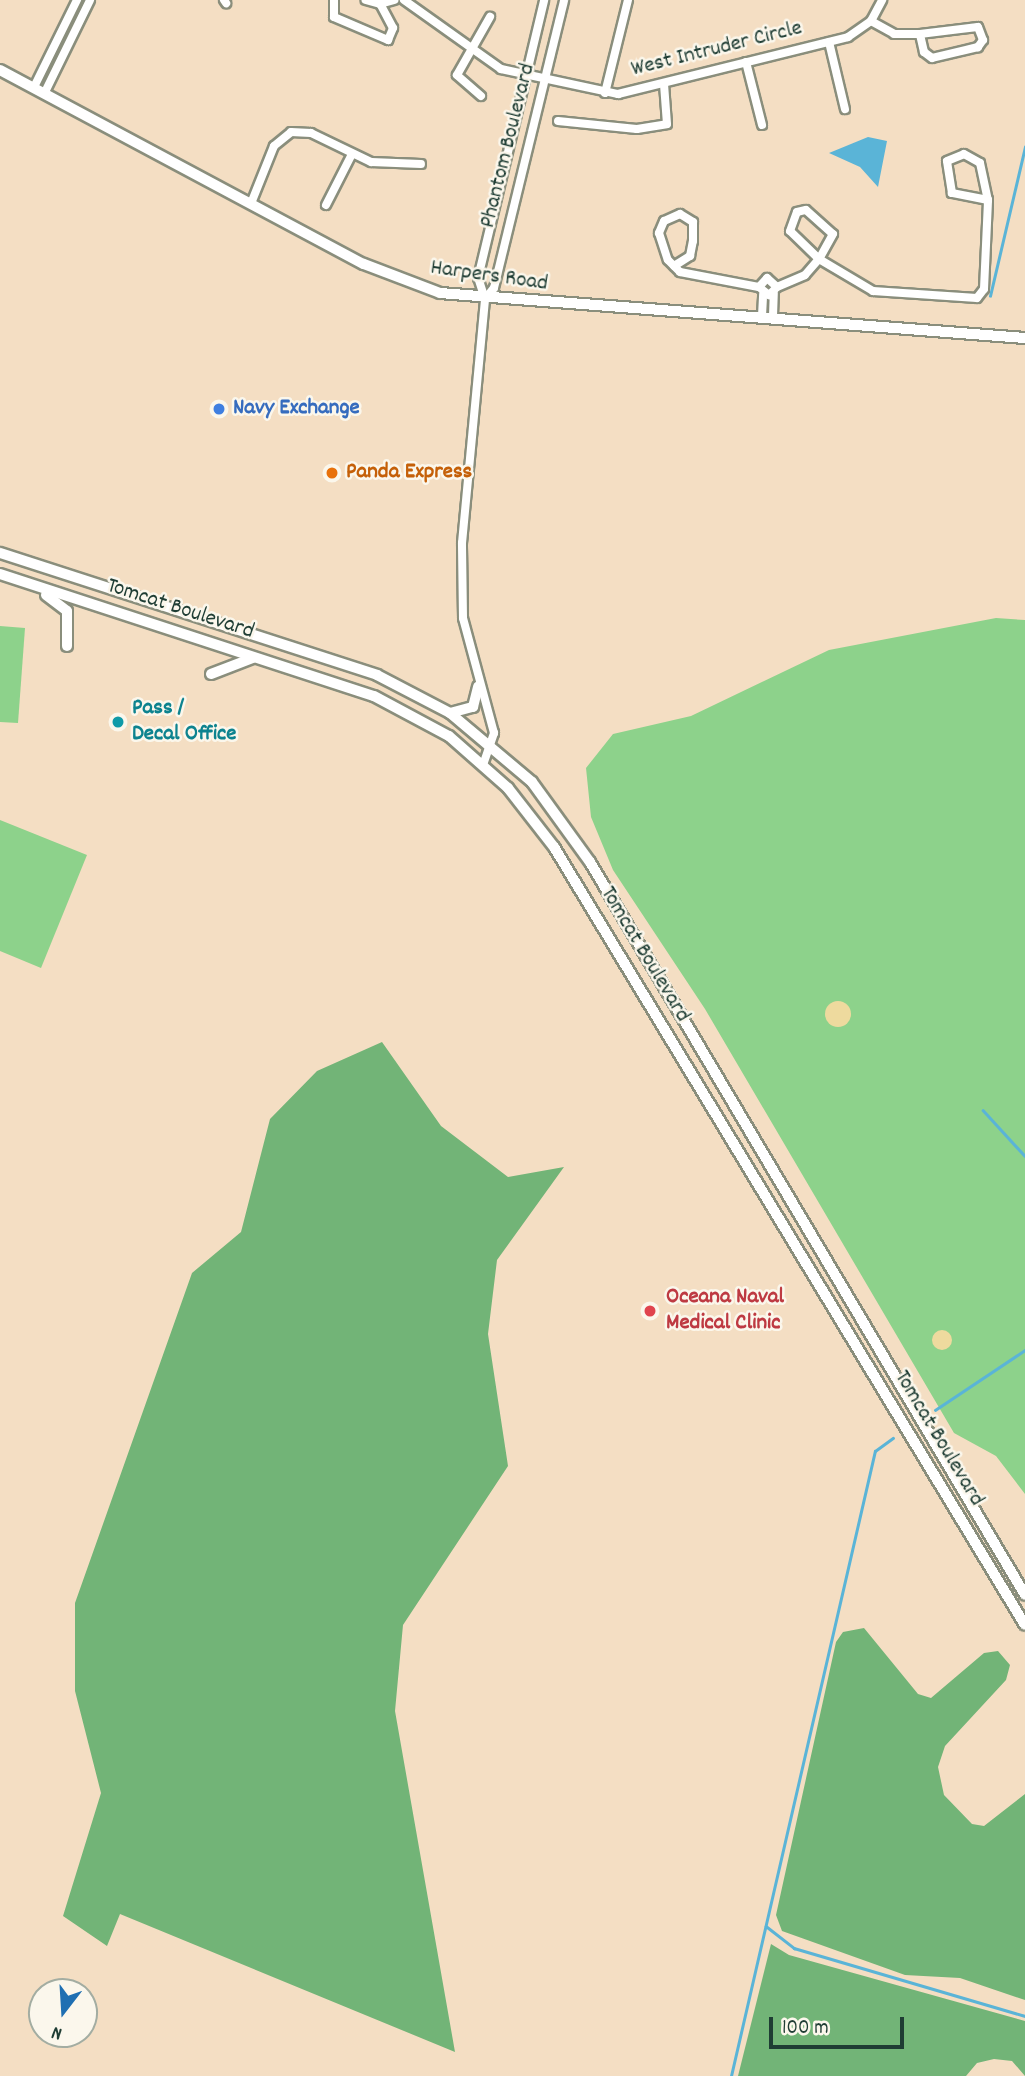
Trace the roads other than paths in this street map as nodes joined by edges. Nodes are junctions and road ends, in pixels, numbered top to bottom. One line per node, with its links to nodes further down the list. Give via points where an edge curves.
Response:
1 (77, 0): 22 (street)
2 (90, 0): 23 (street)
3 (334, 0): 11 (street, via 334,17 384,42 393,28)
4 (366, 0): 11 (street)
5 (394, 0): 11 (street)
6 (404, 0): 16 (street, West Intruder Circle)
7 (544, 0): 19 (street, Phantom Boulevard)
8 (564, 0): 20 (street, Phantom Boulevard)
9 (628, 0): 24 (street)
10 (882, 0): 13 (street)
11 (380, 4)
12 (490, 17): 16 (street)
13 (871, 21): 14 (street, via 894,34); 15 (street, West Intruder Circle)
14 (920, 34): 14 (street, via 978,27 983,40 932,58)
15 (829, 42): 17 (street, West Intruder Circle); 26 (street)
16 (471, 50): 19 (street, West Intruder Circle); 25 (street, via 457,78)
17 (746, 62): 21 (street, West Intruder Circle); 28 (street)
18 (0, 70): 22 (street, Harpers Road)
19 (525, 75): 20 (street, West Intruder Circle); 38 (street, Phantom Boulevard, via 478,278)
20 (545, 80): 24 (street, West Intruder Circle); 38 (street, Phantom Boulevard, via 494,288)
21 (664, 84): 24 (street, West Intruder Circle); 27 (street, via 667,124 637,129)
22 (35, 85): 23 (street, Harpers Road)
23 (46, 90): 32 (street, Harpers Road)
24 (605, 93)
25 (481, 96)
26 (845, 109)
27 (558, 121)
28 (762, 125)
29 (352, 155): 30 (street); 32 (street, via 311,133 291,132 274,146); 33 (street)
30 (421, 164)
31 (988, 200): 31 (street, via 952,193 947,161 964,154 976,158); 34 (street, via 984,289 977,298 863,289)
32 (252, 201): 38 (street, Harpers Road, via 414,286)
33 (326, 205)
34 (818, 259): 34 (street, via 790,231 801,210 832,228); 37 (street, via 805,275)
35 (674, 266): 35 (street, via 660,227 680,214 692,222 693,241 690,257); 36 (street, via 689,276)
36 (761, 290): 37 (street); 37 (street, via 770,278); 39 (street)
37 (776, 290): 39 (street)
38 (485, 299): 39 (street, Harpers Road); 46 (street, Phantom Boulevard, via 462,543 463,618)
39 (768, 316): 40 (street, Harpers Road)
40 (1025, 338)
41 (0, 553): 47 (main road, Tomcat Boulevard, via 377,675)
42 (4, 576): 43 (main road, via 67,611); 44 (main road, Tomcat Boulevard)
43 (67, 646)
44 (259, 657): 45 (main road, via 235,660); 49 (main road, Tomcat Boulevard, via 374,696 449,736)
45 (211, 674)
46 (478, 687): 47 (main road, via 473,707); 48 (street, Phantom Boulevard)
47 (450, 713): 48 (main road, Tomcat Boulevard)
48 (493, 746): 49 (street); 50 (main road, Tomcat Boulevard, via 532,782 590,862)
49 (483, 765): 51 (main road, Tomcat Boulevard, via 554,847)
50 (1025, 1595)
51 (1025, 1625)

